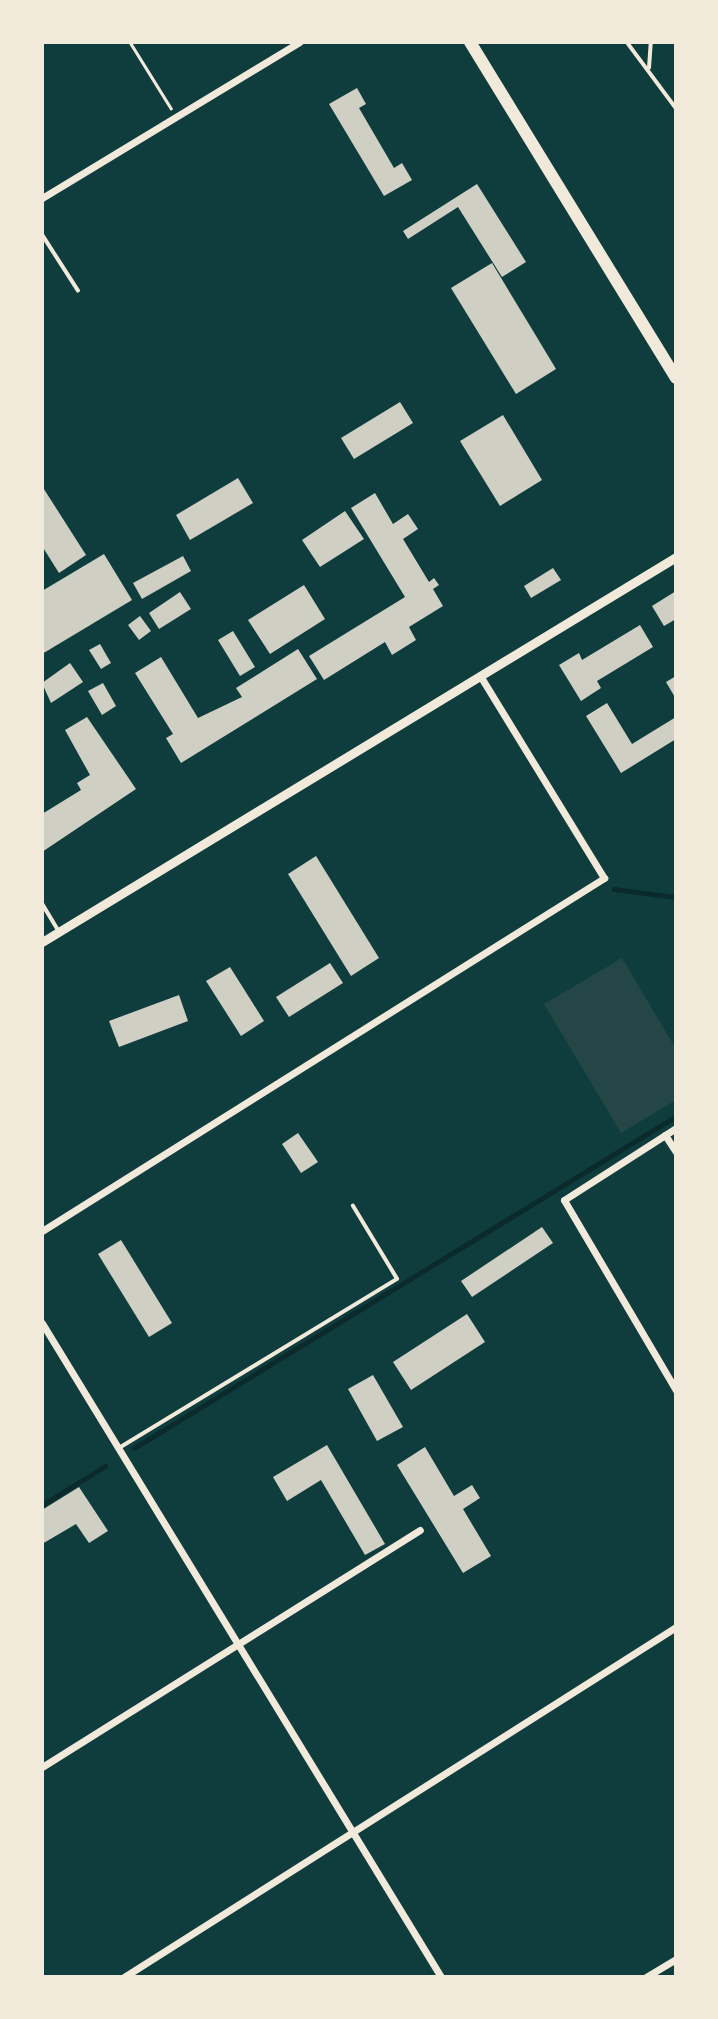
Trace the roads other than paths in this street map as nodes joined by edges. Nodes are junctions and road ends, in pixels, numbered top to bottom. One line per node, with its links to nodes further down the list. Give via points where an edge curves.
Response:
1 (300, 42): 7 (street)
2 (470, 42): 10 (highway)
3 (627, 42): 5 (lane)
4 (651, 42): 5 (lane)
5 (649, 68): 6 (lane)
6 (676, 108)
7 (42, 198)
8 (42, 234): 9 (lane)
9 (78, 290)
10 (676, 378)
11 (676, 557): 12 (street)
12 (480, 676): 14 (street); 20 (street, via 604,878)
13 (42, 903): 14 (lane)
14 (58, 931): 15 (street)
15 (42, 942)
16 (676, 1128): 17 (street)
17 (665, 1135): 18 (street); 22 (street, via 564,1200)
18 (676, 1152)
19 (353, 1206): 23 (lane, via 397,1279)
20 (42, 1231)
21 (42, 1323): 23 (street)
22 (676, 1390)
23 (117, 1449): 26 (street)
24 (420, 1531): 26 (street)
25 (676, 1627): 28 (street)
26 (235, 1641): 27 (street); 28 (street)
27 (42, 1767)
28 (352, 1827): 30 (street); 31 (street)
29 (676, 1959): 32 (street)
30 (124, 1977)
31 (441, 1977)
32 (646, 1977)

